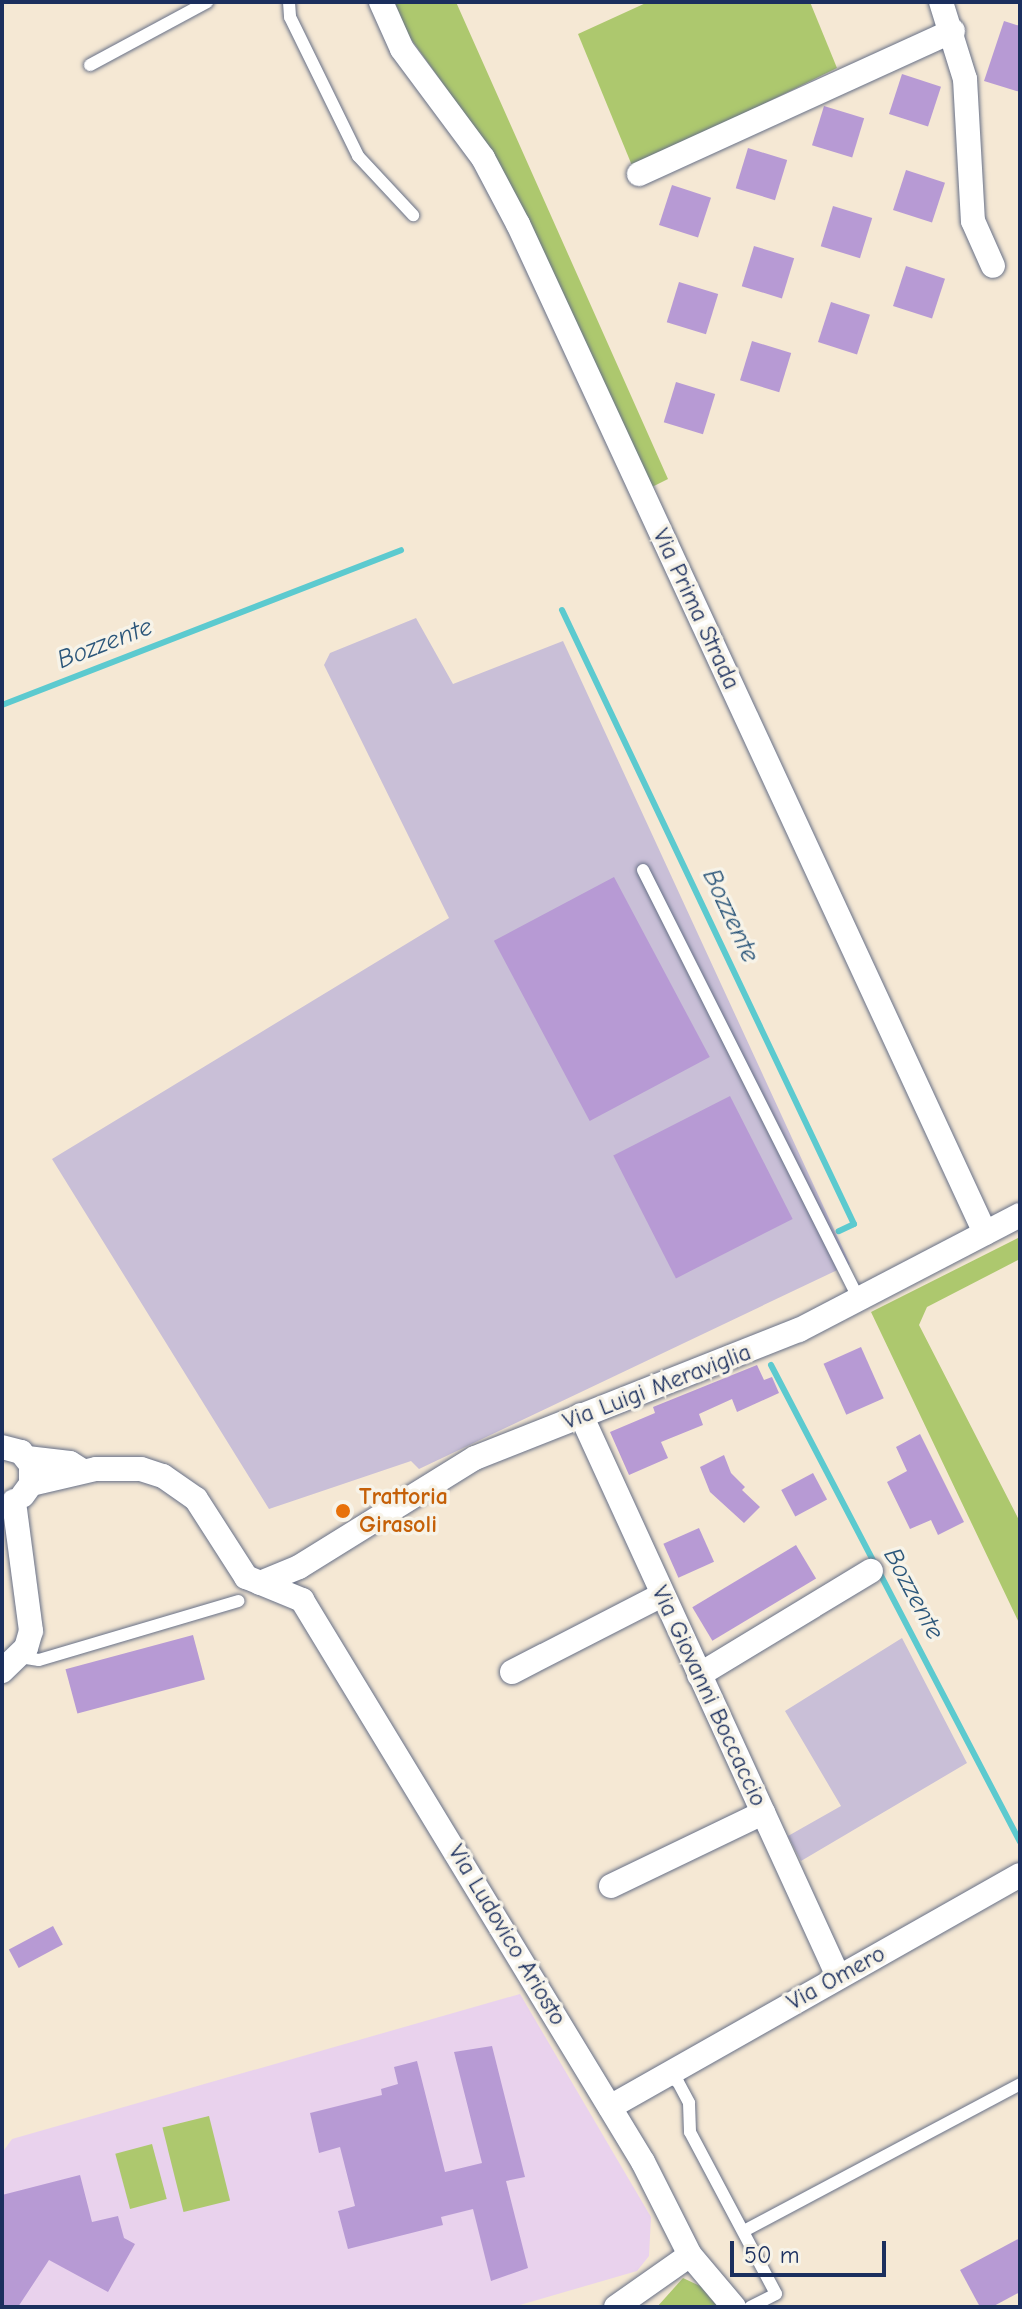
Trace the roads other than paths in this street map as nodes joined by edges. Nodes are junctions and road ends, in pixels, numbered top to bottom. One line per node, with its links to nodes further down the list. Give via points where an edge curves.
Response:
1 (207, 2): 6 (lane)
2 (289, 2): 8 (lane, via 290,17 358,156)
3 (381, 2): 12 (street, Via Prima Strada, via 402,49 483,158 518,224)
4 (941, 2): 5 (street)
5 (953, 31): 7 (street); 9 (street, via 965,79 973,221)
6 (90, 65)
7 (639, 174)
8 (413, 215)
9 (993, 266)
10 (643, 870): 13 (lane)
11 (1020, 1215): 12 (street, Via Luigi Meraviglia)
12 (985, 1233): 13 (street, Via Luigi Meraviglia)
13 (858, 1298): 14 (street, Via Luigi Meraviglia, via 742,1355)
14 (581, 1415): 19 (street, Via Luigi Meraviglia, via 484,1454 382,1511); 22 (street, Via Giovanni Boccaccio)
15 (2, 1446): 16 (street)
16 (27, 1458): 17 (street, via 70,1463); 18 (street)
17 (81, 1470): 18 (street); 21 (street, via 141,1469 181,1486 196,1499 240,1570)
18 (16, 1496): 25 (street, via 31,1618 29,1643)
19 (299, 1567): 21 (street, Via Luigi Meraviglia); 23 (street)
20 (871, 1571): 27 (street)
21 (260, 1583): 23 (street)
22 (662, 1595): 26 (street); 27 (street, Via Giovanni Boccaccio)
23 (302, 1600): 34 (street, Via Ludovico Ariosto)
24 (238, 1601): 25 (lane)
25 (11, 1664)
26 (512, 1672)
27 (699, 1675): 28 (street, Via Giovanni Boccaccio)
28 (763, 1813): 30 (street); 31 (street, Via Giovanni Boccaccio)
29 (1020, 1875): 31 (street, Via Omero)
30 (611, 1886)
31 (838, 1976): 32 (street, Via Omero)
32 (659, 2078): 34 (street, Via Omero); 35 (street, via 635,2116); 36 (lane, via 678,2082 689,2103 690,2132)
33 (1020, 2084): 36 (lane)
34 (610, 2107): 35 (street, Via Ludovico Ariosto)
35 (643, 2162): 37 (street, Via Ludovico Ariosto)
36 (744, 2231): 40 (lane, via 776,2294)
37 (690, 2255): 38 (street); 39 (street, Via Ludovico Ariosto)
38 (616, 2307)
39 (734, 2307)
40 (750, 2307)

